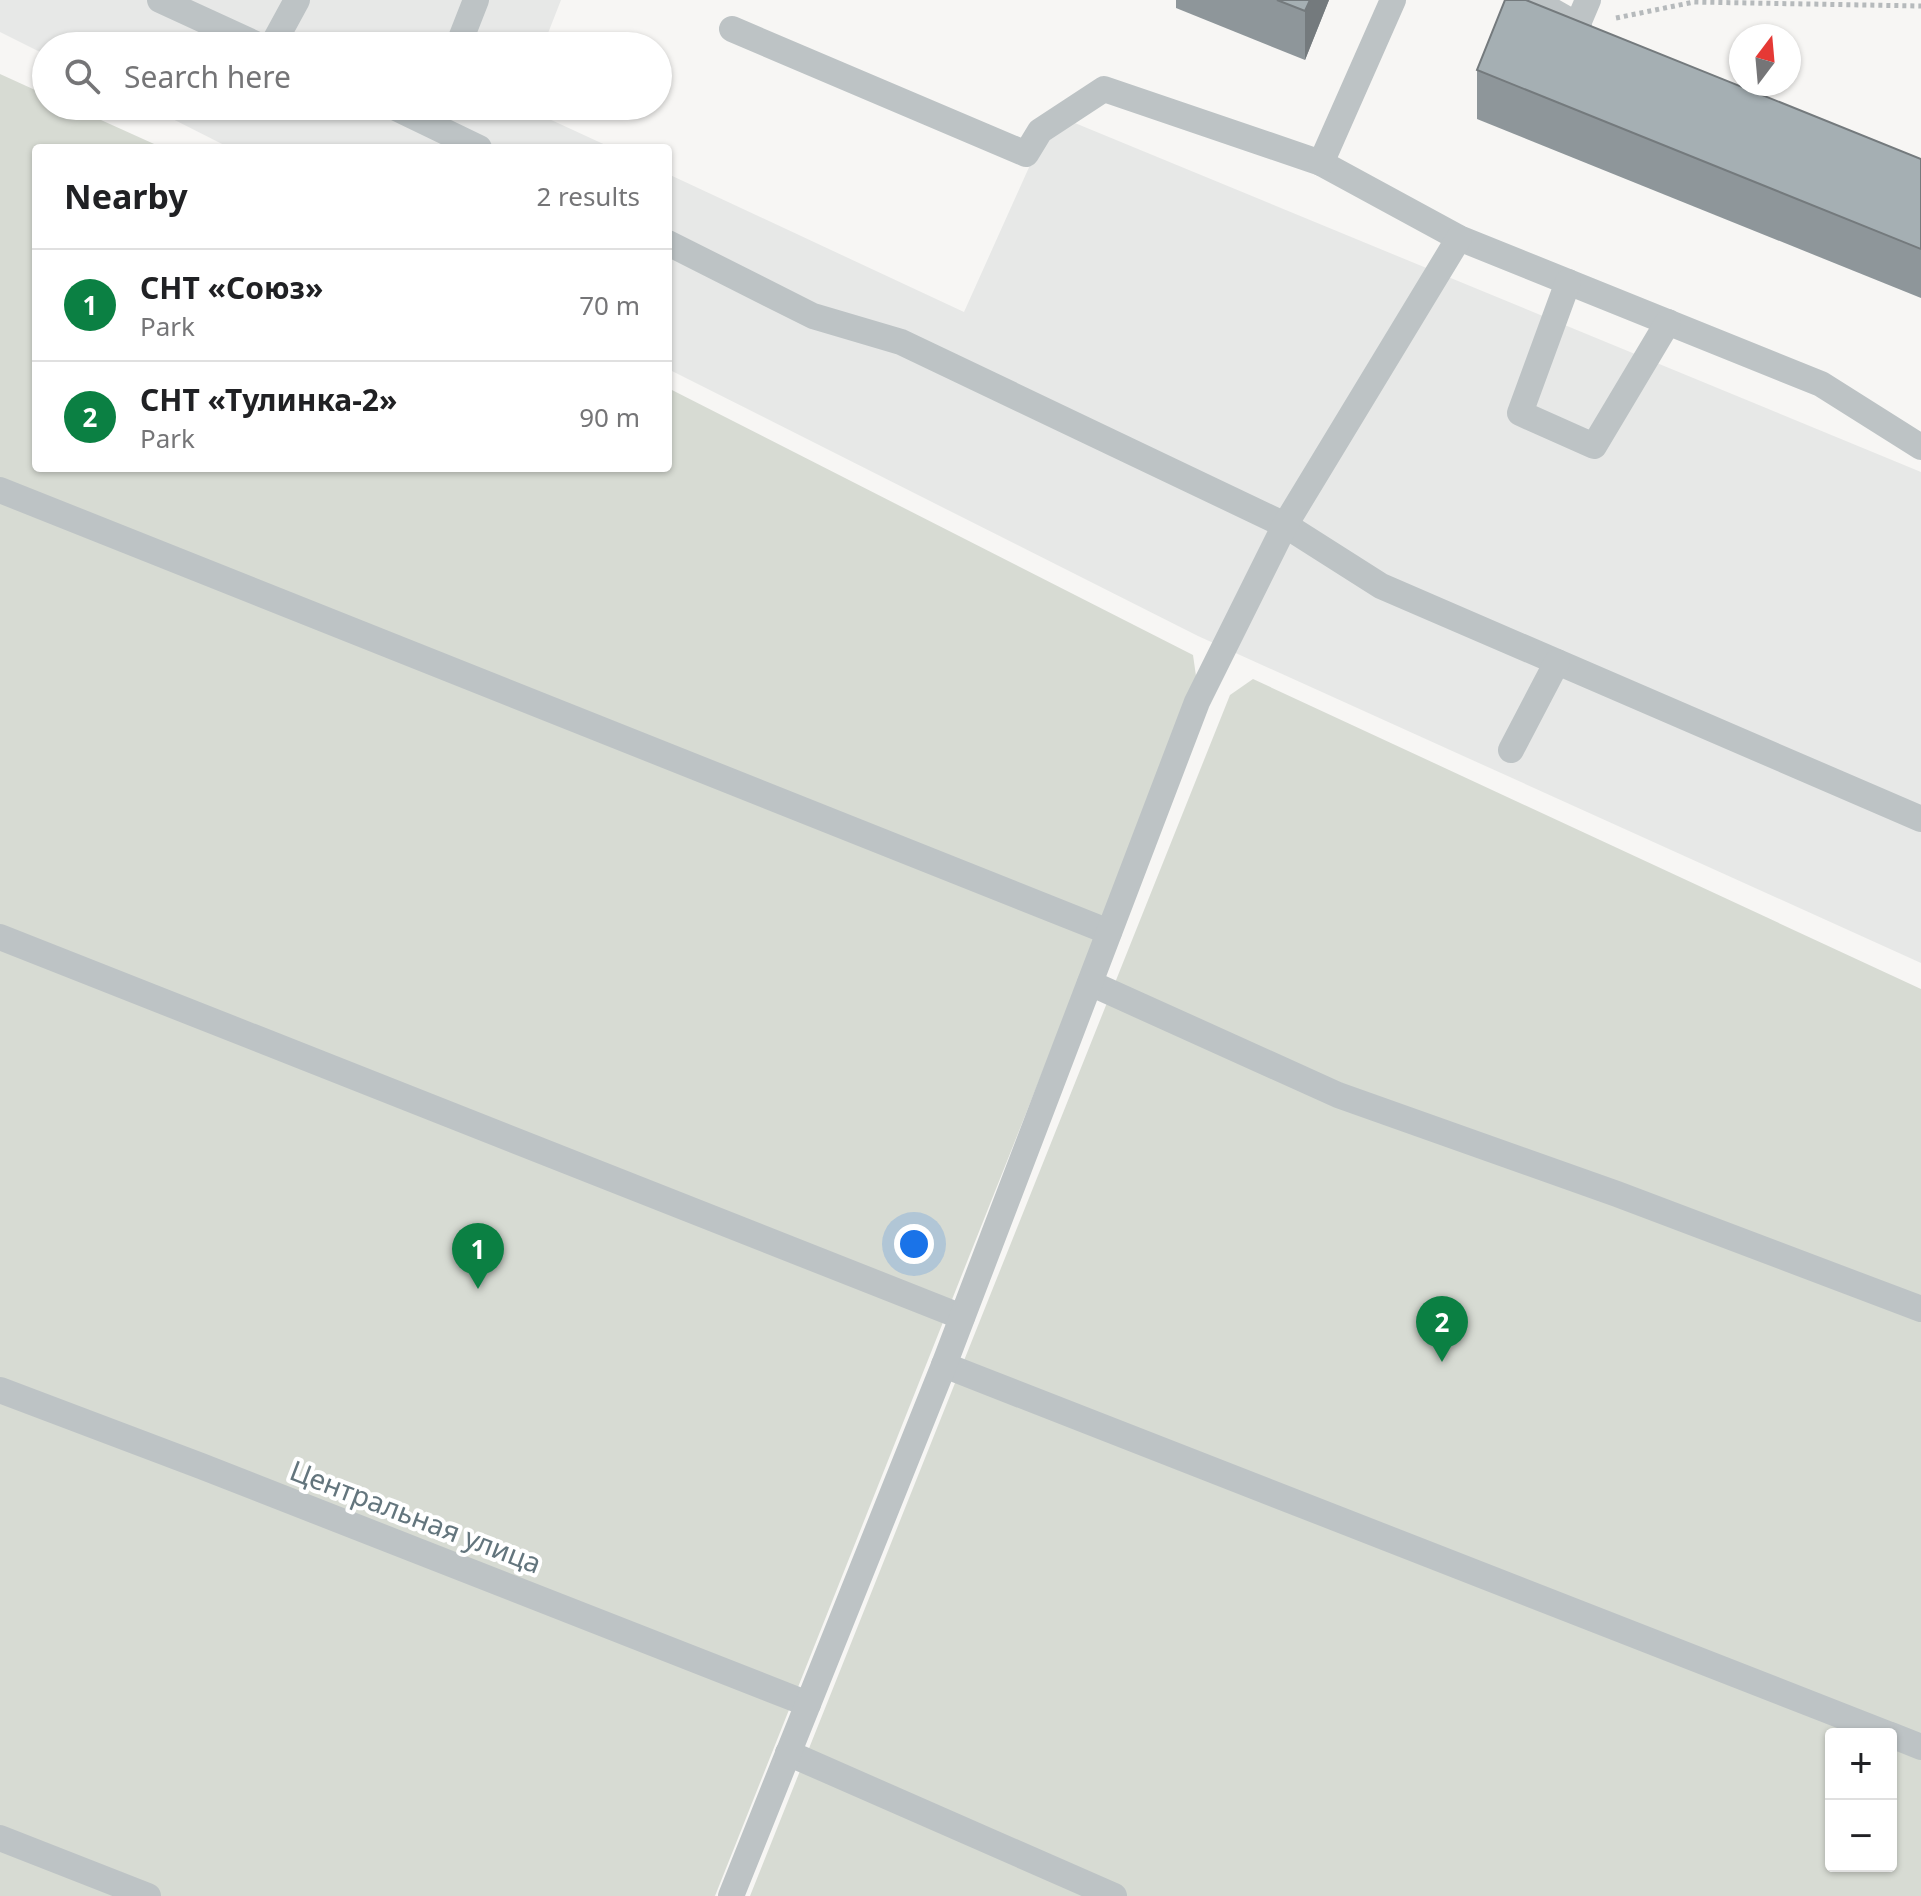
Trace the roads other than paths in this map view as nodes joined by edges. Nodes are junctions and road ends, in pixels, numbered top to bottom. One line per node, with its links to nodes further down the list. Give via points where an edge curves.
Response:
1 (160, 0): 9 (lane)
2 (297, 0): 10 (lane)
3 (476, 0): 11 (lane)
4 (1393, 0): 15 (lane)
5 (1533, 0): 7 (lane)
6 (1588, 0): 7 (lane)
7 (1577, 26): 12 (lane)
8 (732, 29): 15 (lane, via 1026,154 1040,131 1104,89)
9 (230, 32)
10 (280, 32)
11 (463, 32)
12 (1606, 37)
13 (440, 120): 14 (lane)
14 (473, 144)
15 (1321, 163): 16 (lane)
16 (1459, 238): 18 (lane); 22 (lane)
17 (672, 245): 22 (lane, via 813,316 901,342)
18 (1568, 282): 19 (lane); 19 (lane, via 1520,413 1594,446)
19 (1668, 322): 20 (lane, via 1821,384)
20 (1921, 447)
21 (0, 490): 26 (lane)
22 (1285, 525): 23 (lane, via 1381,586); 26 (lane, via 1197,702)
23 (1557, 662): 24 (lane); 25 (lane)
24 (1511, 750)
25 (1921, 819)
26 (1109, 932): 28 (lane)
27 (0, 937): 30 (lane)
28 (1090, 983): 29 (lane, via 1338,1095); 30 (lane)
29 (1921, 1309)
30 (962, 1317): 31 (lane)
31 (944, 1365): 33 (lane); 34 (lane)
32 (0, 1390): 33 (lane, Центральная улица)
33 (808, 1704): 37 (lane)
34 (1875, 1728)
35 (1897, 1737): 36 (lane)
36 (1921, 1747)
37 (788, 1753): 40 (lane); 41 (lane)
38 (0, 1838): 39 (lane)
39 (148, 1896)
40 (731, 1896)
41 (1114, 1896)

